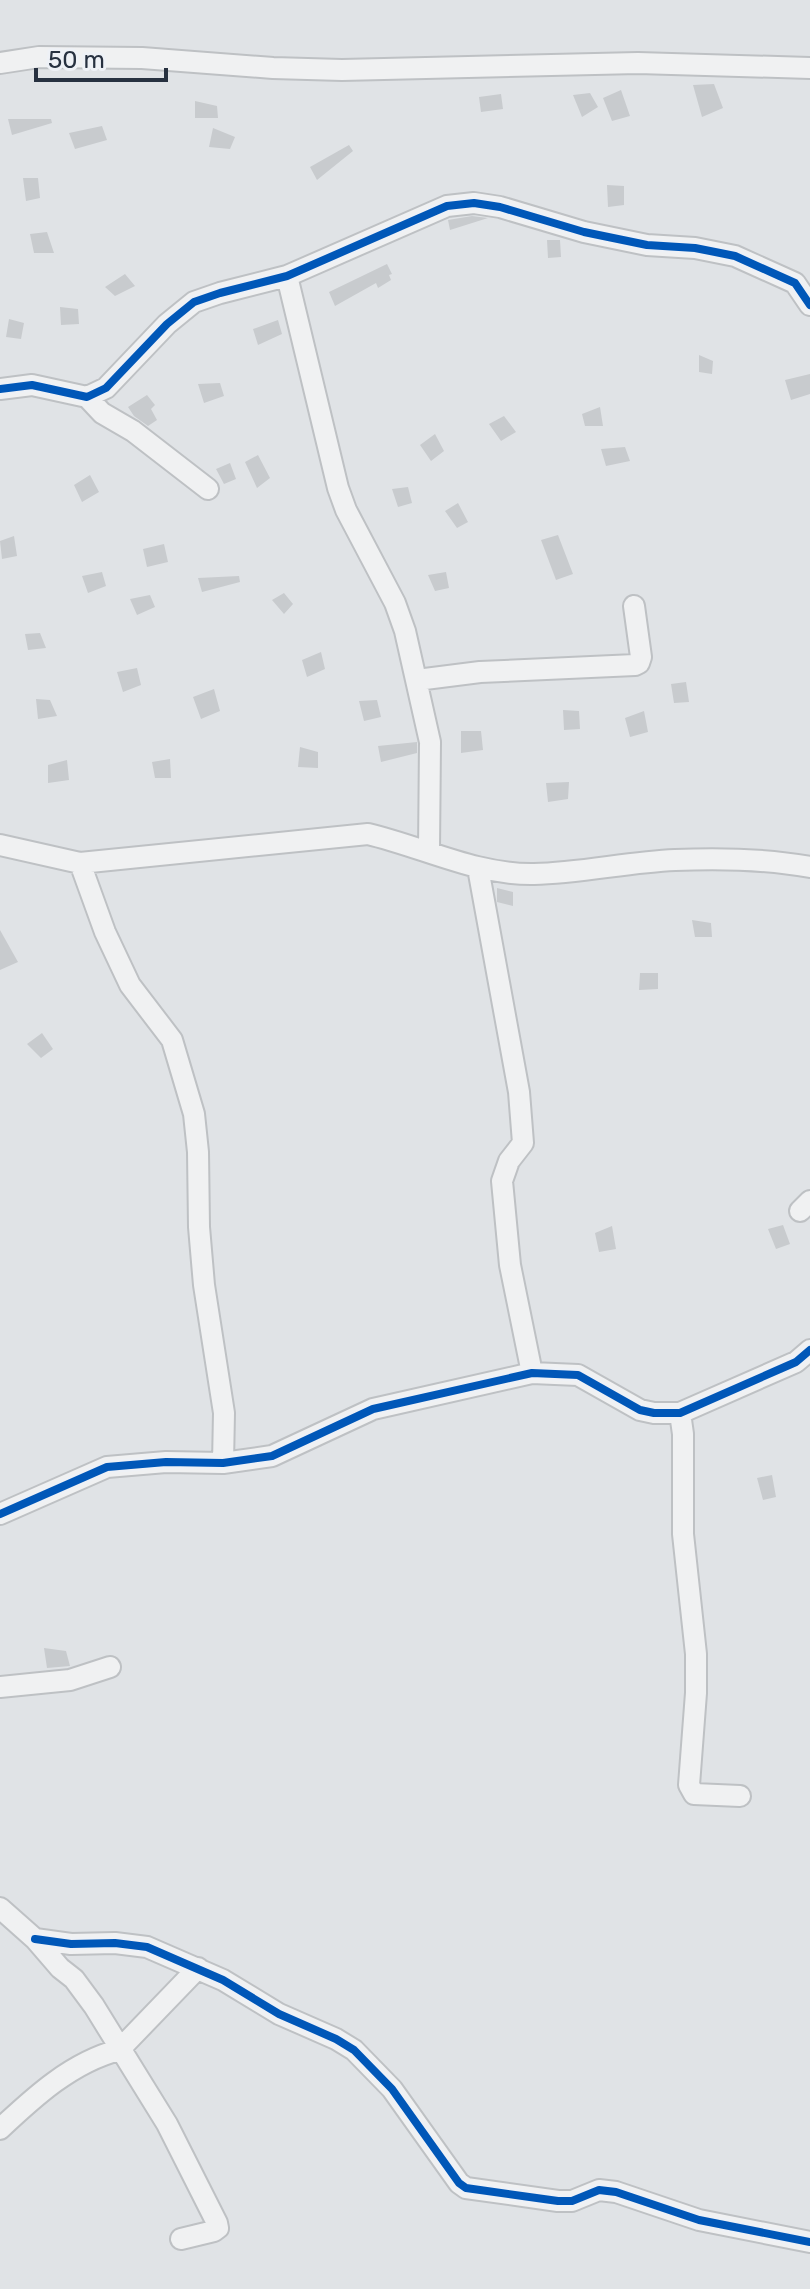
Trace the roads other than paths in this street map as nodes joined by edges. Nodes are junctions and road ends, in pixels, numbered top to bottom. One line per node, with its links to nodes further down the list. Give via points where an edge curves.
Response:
1 (0, 63): 2 (street, via 39,57 342,70 638,63)
2 (810, 68)
3 (287, 276): 4 (street, via 447,206 474,203 647,245 735,256); 7 (street, via 194,302 106,388); 10 (street, via 338,488 395,603)
4 (802, 278): 5 (street)
5 (810, 305)
6 (0, 389): 7 (street, via 32,385)
7 (87, 397): 8 (street)
8 (208, 489)
9 (634, 606): 10 (street, via 641,657 635,665)
10 (417, 680): 12 (street, via 430,742)
11 (0, 845): 13 (street)
12 (429, 851): 13 (street, via 368,834); 15 (street)
13 (80, 863): 19 (street, via 130,985 172,1040 194,1114 204,1285 224,1413)
14 (810, 867): 15 (street, via 778,861 675,860 533,874)
15 (478, 868): 17 (street, via 519,1092 523,1143 502,1181 510,1265)
16 (810, 1350): 18 (street, via 796,1362)
17 (532, 1373): 18 (street, via 578,1375 640,1410); 19 (street, via 373,1409 272,1456)
18 (680, 1413): 23 (street, via 683,1534 696,1654 689,1785 694,1794)
19 (223, 1463): 20 (street, via 107,1467)
20 (0, 1514)
21 (110, 1667): 22 (street, via 70,1680)
22 (0, 1687)
23 (740, 1796)
24 (0, 1908): 25 (street)
25 (35, 1939): 26 (street, via 147,1947); 27 (street, via 82,1989)
26 (198, 1968): 27 (street); 30 (street, via 354,2050 392,2089 466,2188 558,2201 599,2190 616,2192 699,2220)
27 (119, 2050): 28 (street, via 46,2088); 29 (street, via 167,2124 217,2223 214,2231)
28 (0, 2129)
29 (181, 2239)
30 (810, 2242)

